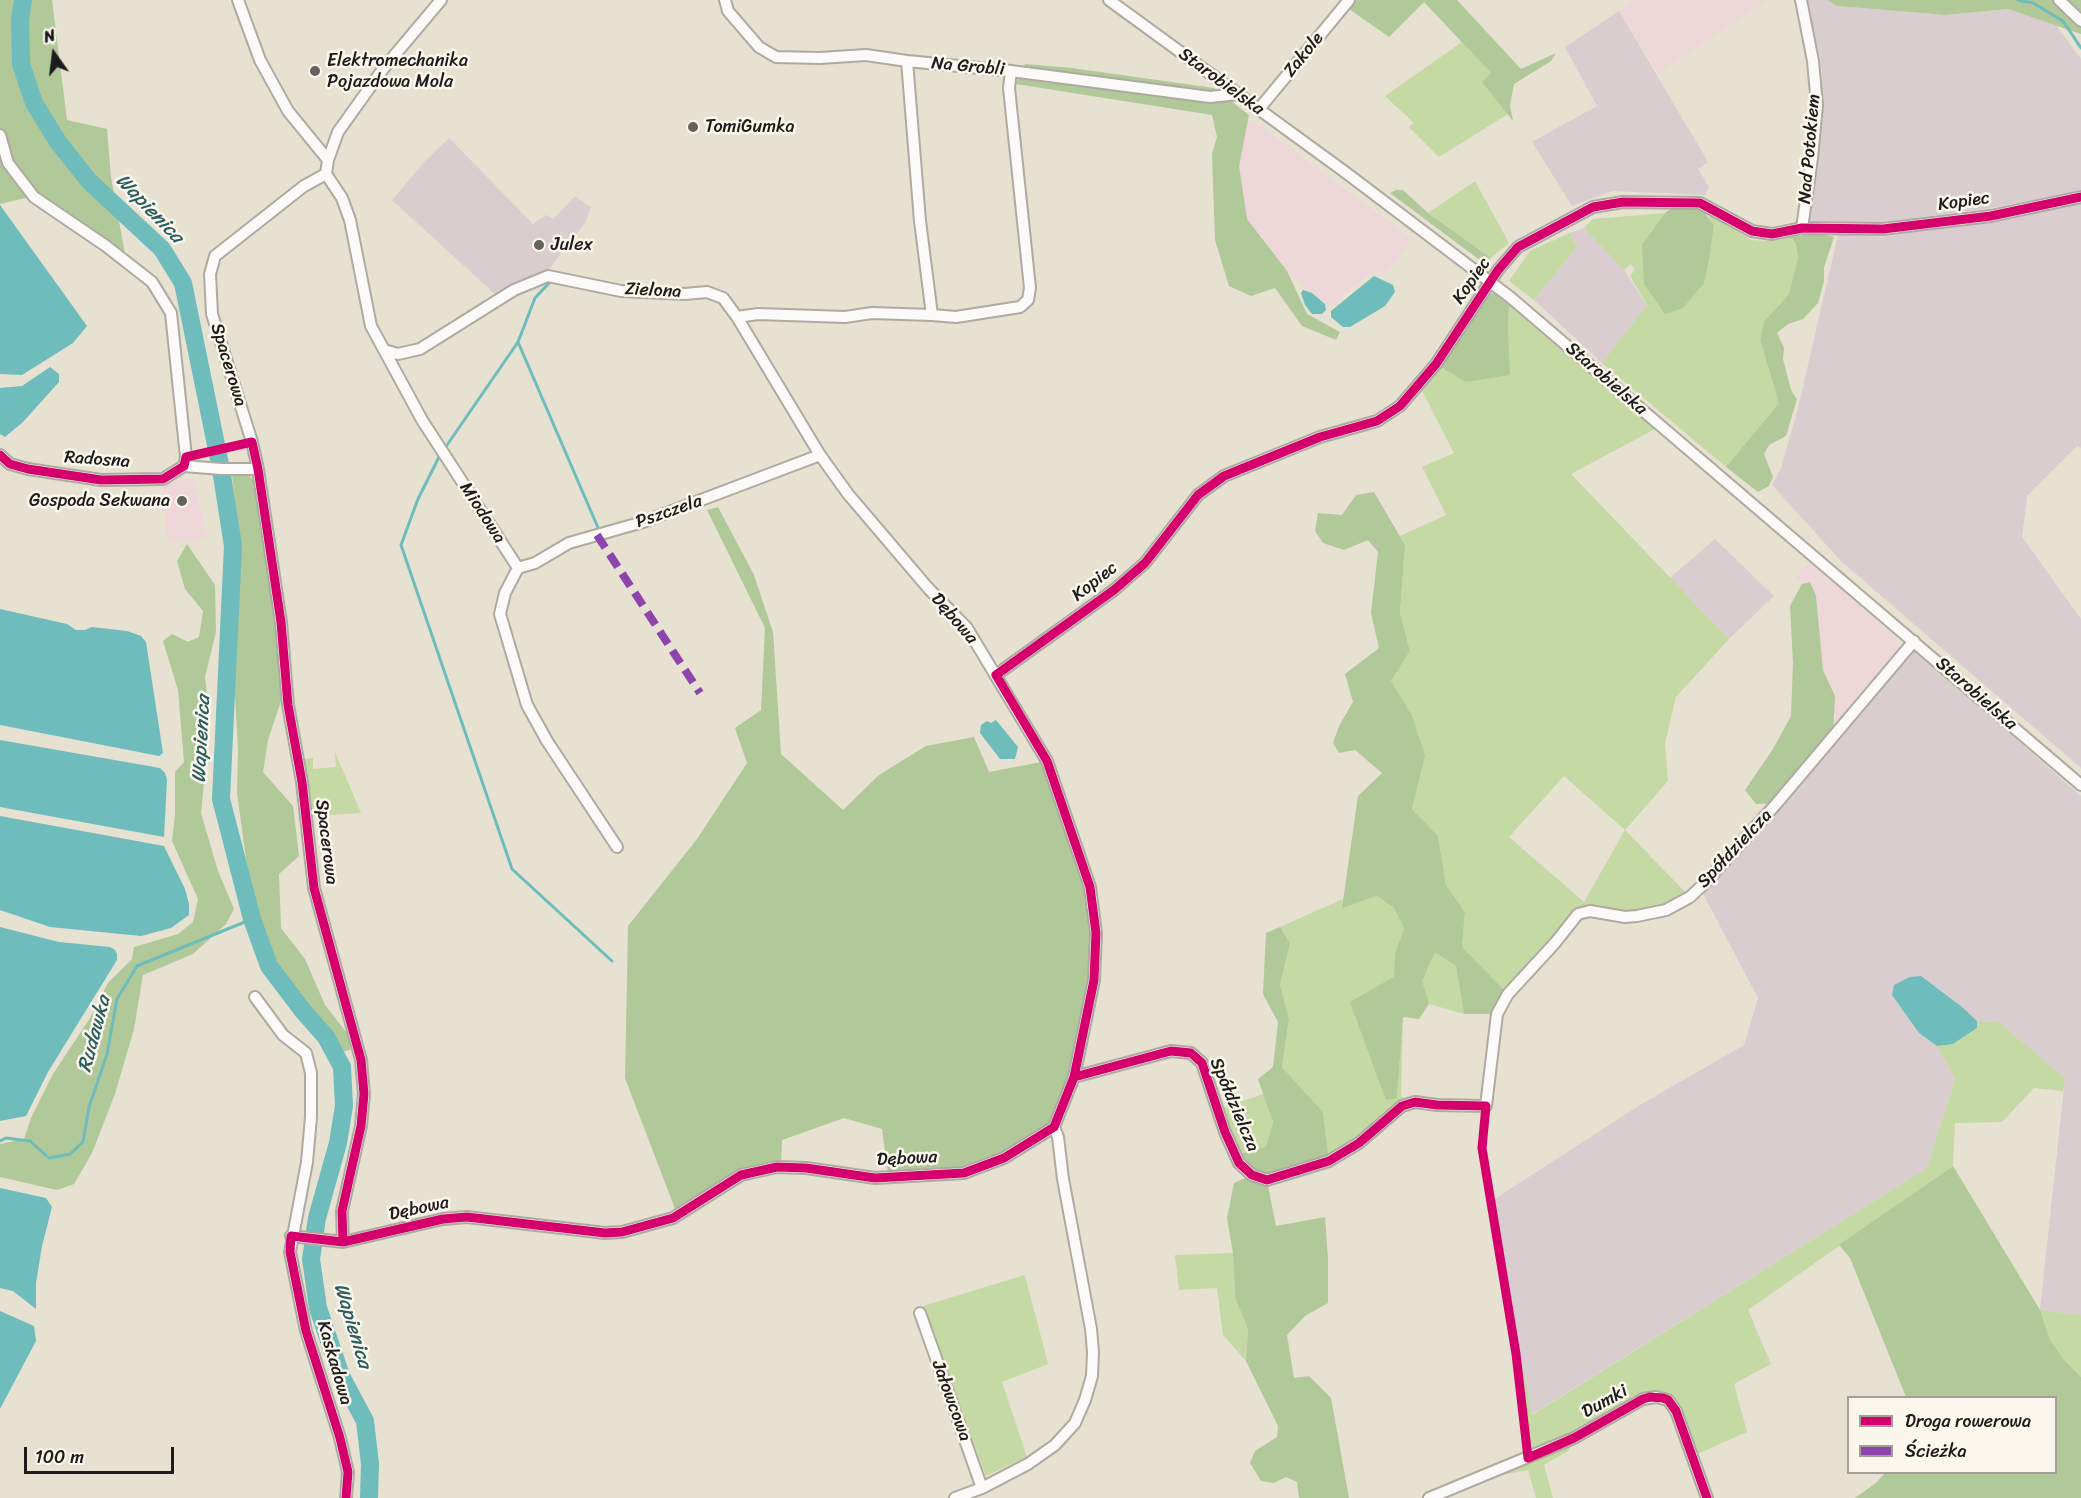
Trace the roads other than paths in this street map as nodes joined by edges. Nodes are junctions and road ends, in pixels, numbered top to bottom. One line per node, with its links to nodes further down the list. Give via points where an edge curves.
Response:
1 (238, 0): 14 (street, via 260,60 288,111)
2 (441, 0): 14 (street, via 383,69 338,132)
3 (725, 0): 9 (street, Na Grobli, via 728,11 759,48 776,57 866,55)
4 (1109, 0): 11 (street, Starobielska)
5 (1349, 0): 12 (street, Zakole)
6 (1800, 0): 17 (street, Nad Potokiem, via 1813,61 1817,105)
7 (2059, 0): 8 (street)
8 (2081, 21)
9 (907, 61): 10 (street, Na Grobli); 19 (street)
10 (1011, 71): 11 (street, Na Grobli, via 1210,97); 19 (street, via 1009,88 1030,288 1028,300 1020,307 956,317)
11 (1238, 94): 12 (street, Starobielska)
12 (1259, 109): 18 (street, Starobielska)
13 (0, 135): 24 (street, via 9,163 34,197 152,282 171,313)
14 (328, 160): 15 (street)
15 (326, 174): 21 (street, Miodowa, via 342,198 350,220 371,326); 25 (street, Spacerowa, via 304,186 215,256 210,274 212,314)
16 (2081, 197): 17 (street, Kopiec, via 1991,216 1883,229)
17 (1802, 228): 18 (street, Kopiec, via 1772,234 1752,231 1700,203 1623,202 1593,207 1518,247)
18 (1490, 281): 27 (street, Starobielska); 28 (street, Kopiec, via 1436,364 1400,406 1377,421 1320,437 1224,476 1198,495 1145,563 1122,584)
19 (932, 315): 20 (street)
20 (737, 317): 21 (street, Zielona, via 723,298 708,292 621,291 548,276 514,290 420,349 398,354); 23 (street, Dębowa)
21 (384, 350): 26 (street, Miodowa, via 422,420)
22 (0, 455): 24 (street, Radosna, via 10,464 28,469 101,480 164,479)
23 (820, 455): 26 (street, Pszczela, via 643,522 569,543); 28 (street, Dębowa, via 928,588 967,628)
24 (184, 466): 25 (street)
25 (258, 469): 35 (street, Spacerowa, via 314,888 361,1060 364,1094 342,1211)
26 (518, 568): 30 (street, via 500,614 527,705)
27 (1914, 641): 29 (street, Starobielska); 32 (street, Spółdzielcza, via 1777,803 1690,897 1666,910 1637,916 1590,911 1578,914 1508,994 1497,1014 1486,1106 1414,1102 1402,1106 1359,1143 1329,1161 1267,1180 1252,1175 1239,1163 1202,1063 1191,1053 1171,1051)
28 (996, 675): 32 (street, Dębowa, via 1047,760 1090,887 1096,933 1094,980)
29 (2081, 785)
30 (617, 847)
31 (255, 997): 34 (street, Kaskadowa, via 283,1035 306,1053 311,1072 311,1117)
32 (1074, 1077): 33 (street, Dębowa)
33 (1054, 1126): 35 (street, Dębowa, via 1004,1158 964,1173 875,1178 777,1167 741,1175 673,1218 622,1232 467,1217); 37 (street, via 1091,1329 1092,1376 1075,1423 1055,1445)
34 (297, 1237): 35 (street, Dębowa); 38 (street, Kaskadowa, via 290,1252 306,1331 348,1472)
35 (343, 1242)
36 (920, 1313): 37 (street, Jałowcowa)
37 (982, 1488): 39 (street)
38 (346, 1498)
39 (955, 1498)
40 (1429, 1498): 41 (street, Dumki, via 1574,1438 1643,1400 1656,1397 1668,1400 1676,1411)
41 (1707, 1498)

